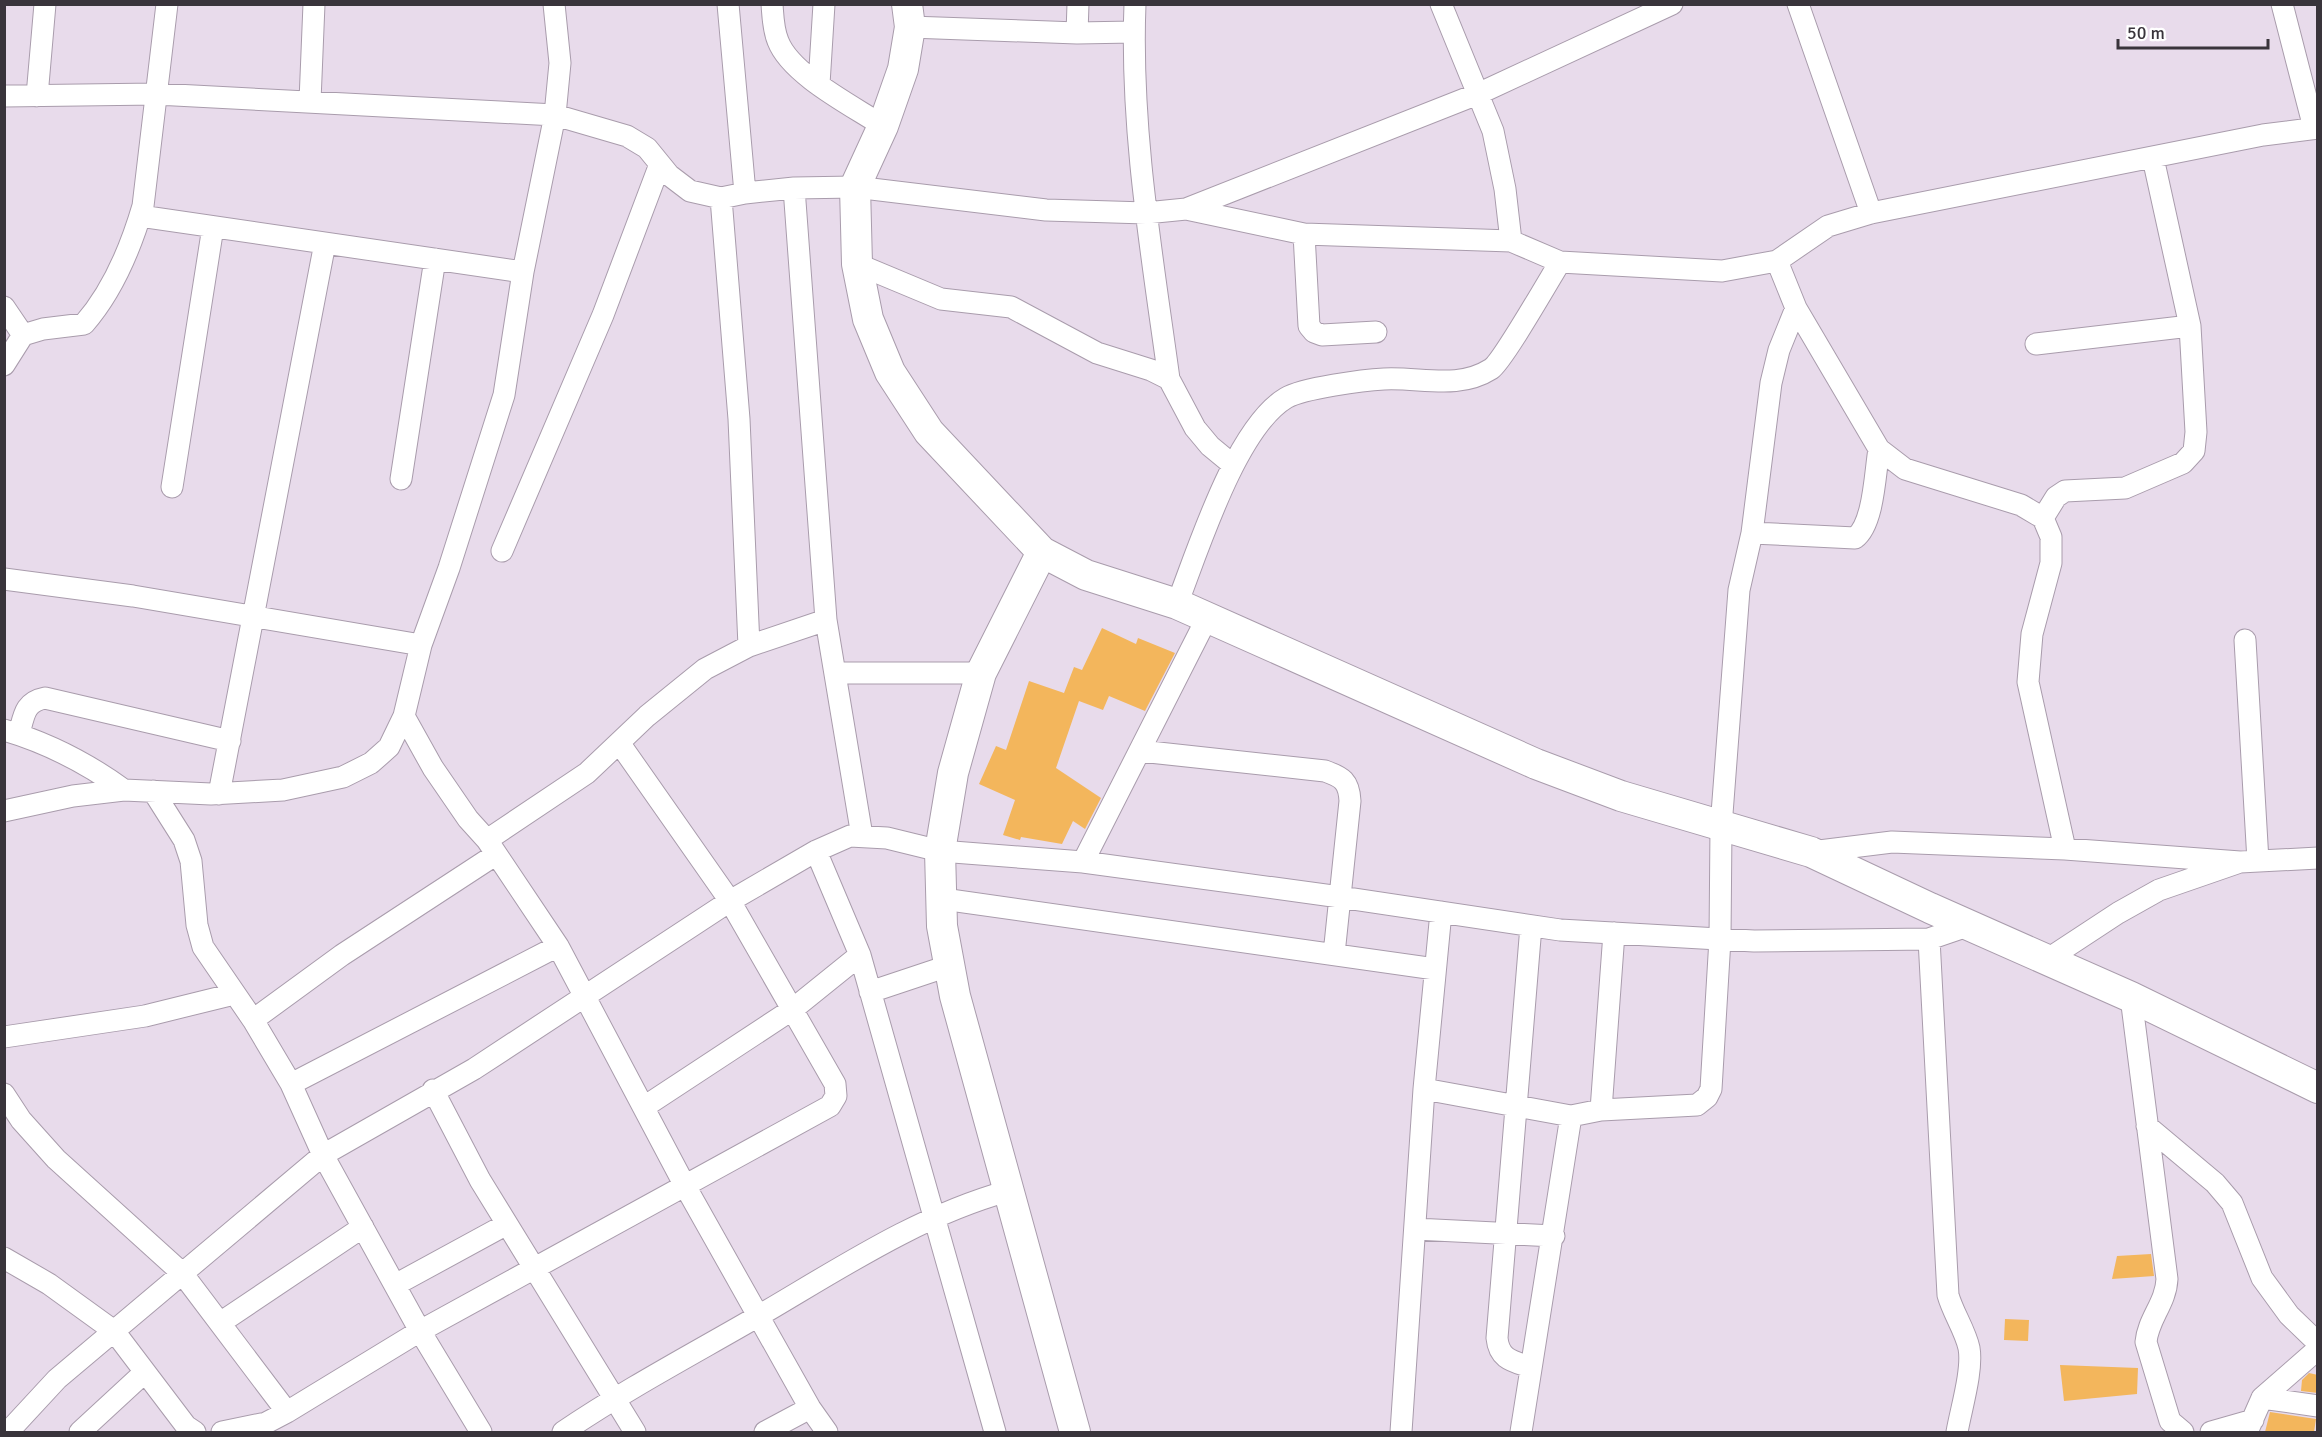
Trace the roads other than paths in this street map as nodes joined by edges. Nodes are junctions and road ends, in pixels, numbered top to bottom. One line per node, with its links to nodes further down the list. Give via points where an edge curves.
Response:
1 (45, 4): 21 (street)
2 (167, 4): 19 (street)
3 (314, 4): 22 (street)
4 (554, 4): 23 (street, via 560,63)
5 (728, 4): 30 (street)
6 (772, 4): 17 (street, via 779,44 789,60)
7 (824, 4): 17 (street)
8 (1078, 4): 16 (street)
9 (1135, 4): 15 (street)
10 (1441, 4): 18 (street)
11 (1672, 4): 18 (street)
12 (1798, 4): 34 (street)
13 (2282, 4): 25 (street)
14 (908, 16): 16 (street); 24 (street, via 903,69)
15 (1134, 32): 16 (street); 33 (street)
16 (1077, 33)
17 (819, 84): 24 (street)
18 (1480, 93): 32 (street); 38 (street, via 1493,131)
19 (156, 94): 21 (street); 22 (street); 35 (street)
20 (4, 96): 21 (street)
21 (37, 96)
22 (310, 101): 23 (street)
23 (555, 114): 27 (street, via 627,136 648,148); 44 (street)
24 (883, 126): 28 (street)
25 (2316, 128): 26 (street)
26 (2153, 158): 34 (street); 47 (street)
27 (660, 164): 31 (street, via 690,191); 59 (street, via 603,315)
28 (855, 187): 29 (street); 33 (street, via 1046,210); 43 (street)
29 (794, 188): 30 (street); 65 (street)
30 (745, 193): 31 (street)
31 (721, 198): 68 (street, via 739,419)
32 (1186, 208): 33 (street); 37 (street)
33 (1146, 213): 52 (street)
34 (1871, 213): 41 (street, via 1828,226)
35 (140, 216): 36 (street); 49 (street, via 98,308 84,324)
36 (213, 226): 39 (street); 56 (street)
37 (1304, 234): 38 (street); 48 (street, via 1309,326 1322,335)
38 (1511, 241): 42 (street)
39 (325, 243): 40 (street); 63 (street)
40 (435, 259): 44 (street); 55 (street)
41 (1777, 261): 42 (street, via 1722,272); 46 (street)
42 (1560, 262): 54 (street, via 1494,368 1473,378 1449,382 1384,379 1287,397 1266,416)
43 (858, 264): 52 (street, via 941,299 1011,307 1097,353); 60 (street, via 877,346 904,397 929,432)
44 (523, 272): 67 (street, via 504,395)
45 (4, 307): 49 (street)
46 (1796, 308): 53 (street); 58 (street, via 1771,383)
47 (2190, 326): 50 (street); 57 (street, via 2194,450 2183,463 2125,488 2065,490)
48 (1376, 332)
49 (23, 335): 51 (street)
50 (2036, 344)
51 (4, 365)
52 (1169, 379): 54 (street, via 1194,428)
53 (1879, 449): 57 (street, via 1905,469 2021,505); 58 (street, via 1869,512 1863,531 1855,538)
54 (1233, 465): 62 (street)
55 (401, 479)
56 (172, 487)
57 (2043, 518): 83 (street, via 2051,537 2050,563 2032,634 2028,682)
58 (1752, 533): 80 (street, via 1740,590)
59 (502, 551)
60 (1042, 552): 62 (street, via 1086,575); 69 (street)
61 (4, 579): 63 (street, via 133,596)
62 (1177, 604): 64 (street)
63 (255, 618): 67 (street); 73 (street)
64 (1207, 618): 75 (street); 80 (street, via 1536,764)
65 (826, 620): 68 (street); 70 (street)
66 (2245, 640): 88 (street)
67 (421, 645): 71 (street)
68 (748, 646): 74 (street, via 705,669 647,716)
69 (981, 673): 70 (street); 85 (street, via 952,773)
70 (835, 674): 81 (street)
71 (404, 716): 78 (street, via 389,747 371,763 343,777 283,790); 82 (street, via 438,777)
72 (12, 732): 73 (street, via 33,700 45,698); 76 (street, via 94,768)
73 (230, 741): 78 (street)
74 (620, 744): 82 (street); 92 (street)
75 (1140, 751): 89 (street); 90 (street, via 1325,771 1343,777 1350,788 1350,801)
76 (124, 790): 77 (street); 79 (street)
77 (153, 791): 78 (street); 106 (street, via 184,840 191,861 196,925 203,947)
78 (219, 794)
79 (4, 811)
80 (1721, 827): 86 (street); 97 (street)
81 (862, 836): 84 (street, via 850,836); 85 (street)
82 (491, 848): 99 (street); 110 (street)
83 (2065, 849): 86 (street, via 1892,842); 88 (street)
84 (816, 851): 92 (street); 101 (street)
85 (940, 851): 89 (street); 91 (street)
86 (1811, 852): 94 (street)
87 (2318, 858): 88 (street)
88 (2249, 861): 102 (street, via 2159,890)
89 (1083, 862): 90 (street)
90 (1340, 897): 93 (street); 100 (street)
91 (943, 899): 100 (street); 103 (street, via 942,926)
92 (730, 901): 107 (street); 109 (street)
93 (1441, 912): 95 (street); 104 (street)
94 (1970, 925): 98 (street); 102 (street)
95 (1531, 926): 96 (street); 117 (street)
96 (1614, 933): 97 (street); 119 (street)
97 (1720, 939): 98 (street); 119 (street, via 1711,1089 1707,1097 1697,1105)
98 (1929, 939): 162 (street, via 1948,1295 1970,1358)
99 (558, 946): 107 (street); 112 (street)
100 (1334, 954): 104 (street)
101 (860, 955): 105 (street); 109 (street)
102 (2048, 959): 108 (street)
103 (948, 966): 105 (street); 124 (street)
104 (1436, 969): 114 (street)
105 (870, 992): 125 (street)
106 (234, 994): 110 (street); 111 (street, via 145,1016)
107 (586, 995): 115 (street, via 474,1069); 118 (street)
108 (2131, 997): 113 (street); 121 (street)
109 (793, 1009): 118 (street); 123 (street, via 835,1084 836,1096 830,1106)
110 (253, 1020): 112 (street)
111 (4, 1037)
112 (291, 1084): 122 (street)
113 (2318, 1088)
114 (1424, 1089): 117 (street); 128 (street)
115 (433, 1090): 122 (street); 126 (street)
116 (4, 1094): 133 (street, via 56,1159)
117 (1517, 1105): 120 (street); 129 (street)
118 (644, 1107): 123 (street)
119 (1601, 1110): 120 (street)
120 (1571, 1116): 130 (street)
121 (2147, 1126): 139 (street, via 2215,1183 2232,1203 2262,1278 2282,1307); 163 (street, via 2167,1279 2166,1292 2147,1331 2146,1342 2170,1421)
122 (323, 1155): 127 (street); 133 (street)
123 (684, 1184): 132 (street); 135 (street)
124 (1008, 1191): 125 (street); 159 (street)
125 (933, 1219): 135 (street); 158 (street)
126 (507, 1224): 132 (street); 134 (street)
127 (363, 1227): 134 (street); 136 (street)
128 (1415, 1229): 129 (street); 160 (street)
129 (1506, 1232): 130 (street); 141 (street, via 1498,1349 1505,1359)
130 (1554, 1236): 141 (street)
131 (4, 1258): 137 (street, via 49,1284)
132 (533, 1268): 138 (street); 143 (street)
133 (182, 1273): 136 (street); 137 (street)
134 (395, 1285): 138 (street)
135 (758, 1316): 143 (street); 146 (street)
136 (220, 1323): 147 (street)
137 (114, 1331): 142 (street); 149 (street, via 57,1379)
138 (420, 1331): 147 (street); 153 (street)
139 (2318, 1343)
140 (2318, 1349): 144 (street)
141 (1530, 1367): 161 (street)
142 (145, 1372): 150 (street); 151 (street, via 186,1426)
143 (614, 1398): 154 (street); 155 (street)
144 (2262, 1398): 145 (street); 148 (street)
145 (2318, 1406)
146 (810, 1408): 156 (street); 157 (street)
147 (287, 1412): 152 (street, via 266,1423)
148 (2250, 1426): 164 (street)
149 (8, 1432)
150 (80, 1432)
151 (195, 1432)
152 (222, 1432)
153 (481, 1432)
154 (563, 1432)
155 (635, 1432)
156 (765, 1432)
157 (827, 1432)
158 (995, 1432)
159 (1075, 1432)
160 (1401, 1432)
161 (1521, 1432)
162 (1957, 1432)
163 (2183, 1432)
164 (2211, 1432)

